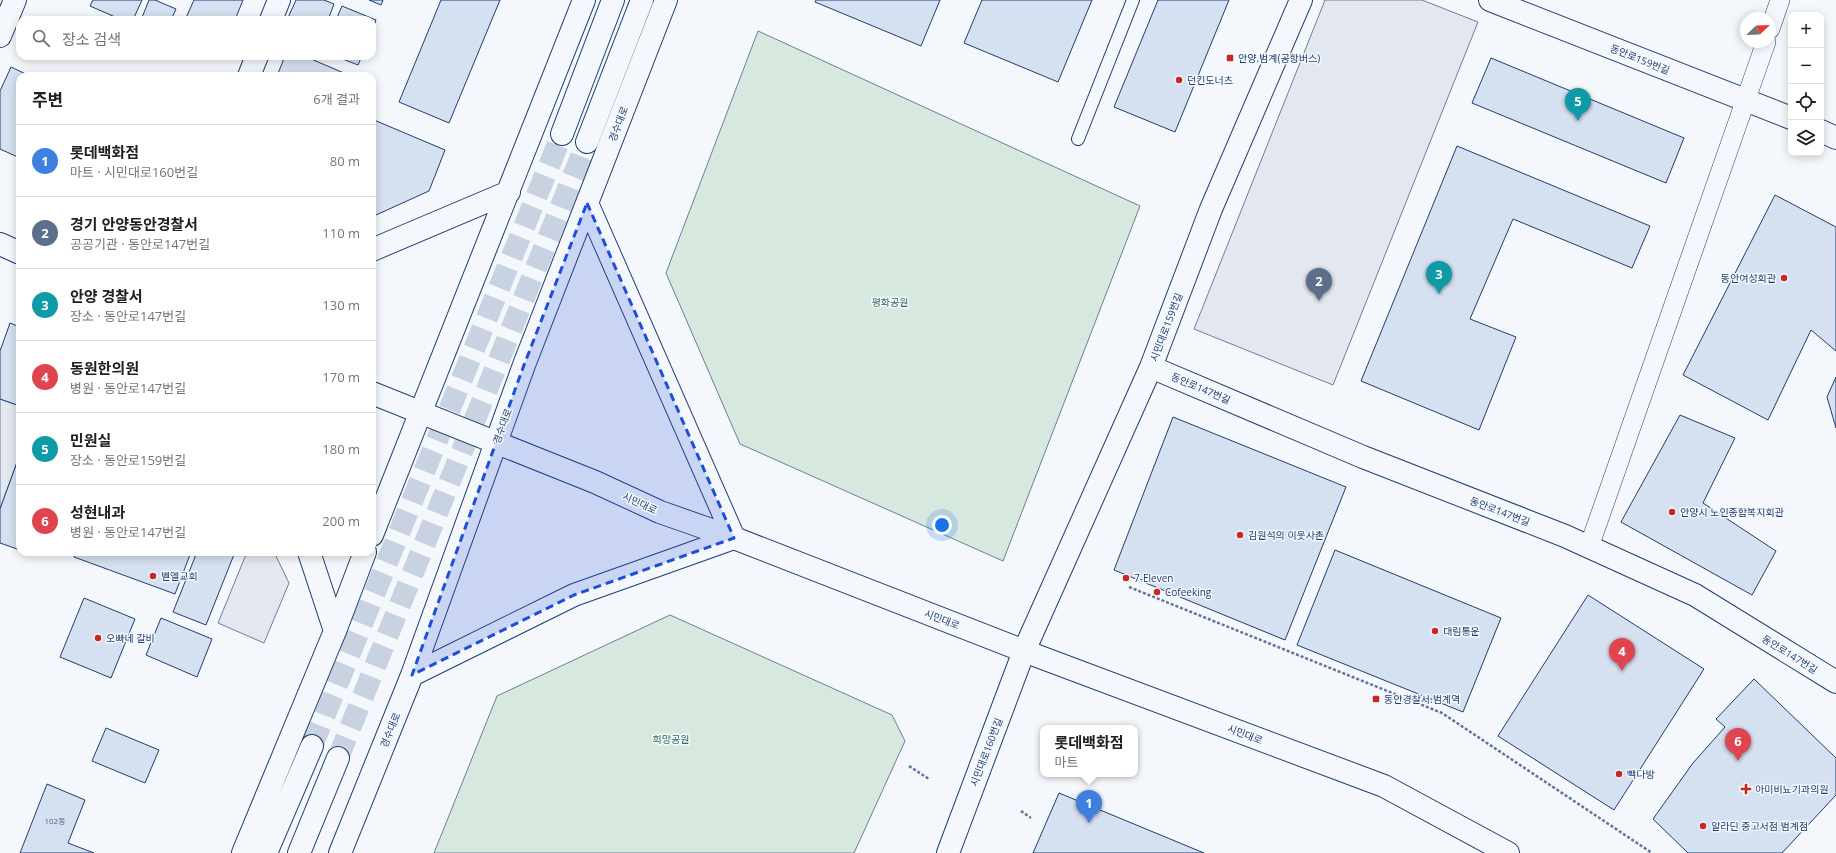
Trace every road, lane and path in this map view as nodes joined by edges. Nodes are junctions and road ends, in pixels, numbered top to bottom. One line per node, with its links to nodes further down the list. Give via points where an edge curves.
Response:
1 (15, 0): 13 (street)
2 (279, 0): 12 (street)
3 (584, 0): 24 (street)
4 (613, 0): 20 (street)
5 (642, 0): 23 (street)
6 (666, 0): 25 (street, 경수대로)
7 (1133, 0): 22 (lane)
8 (1301, 0): 29 (street, 시민대로159번길, via 1211,209)
9 (1490, 0): 17 (street, 동안로159번길)
10 (1780, 0): 11 (street)
11 (1776, 12)
12 (273, 16)
13 (0, 36)
14 (1764, 48): 17 (street)
15 (255, 60): 16 (street)
16 (251, 72)
17 (1745, 100): 18 (street, 동안로159번길); 35 (street)
18 (1788, 117)
19 (1824, 132): 21 (street)
20 (562, 134)
21 (1836, 138)
22 (1078, 139)
23 (587, 142)
24 (509, 192): 27 (street); 31 (street)
25 (587, 203): 32 (street, 경수대로); 34 (street)
26 (0, 244): 28 (street)
27 (376, 248)
28 (16, 251)
29 (1151, 367): 35 (street, 동안로147번길, via 1363,457); 40 (street, 시민대로159번길)
30 (376, 394): 31 (street, 시민대로)
31 (420, 411): 32 (street, 시민대로); 33 (street)
32 (496, 442): 34 (street, 시민대로, via 595,482 660,512); 41 (street, 경수대로)
33 (376, 525)
34 (734, 538): 40 (street, 시민대로); 41 (street, via 574,595)
35 (1589, 547): 42 (street, 동안로147번길, via 1695,595)
36 (310, 556): 39 (street)
37 (363, 556): 39 (street)
38 (1129, 586): 55 (path, via 1442,713)
39 (335, 631): 49 (street)
40 (1024, 651): 53 (street, 시민대로160번길); 54 (street, 시민대로, via 1384,786)
41 (412, 675): 52 (street, 경수대로)
42 (1836, 682)
43 (312, 746): 50 (street)
44 (338, 758): 51 (street)
45 (910, 766): 46 (path)
46 (929, 779)
47 (1021, 811): 48 (path)
48 (1031, 818)
49 (243, 853)
50 (266, 853)
51 (299, 853)
52 (340, 853)
53 (948, 853)
54 (1508, 853)
55 (1652, 853)

